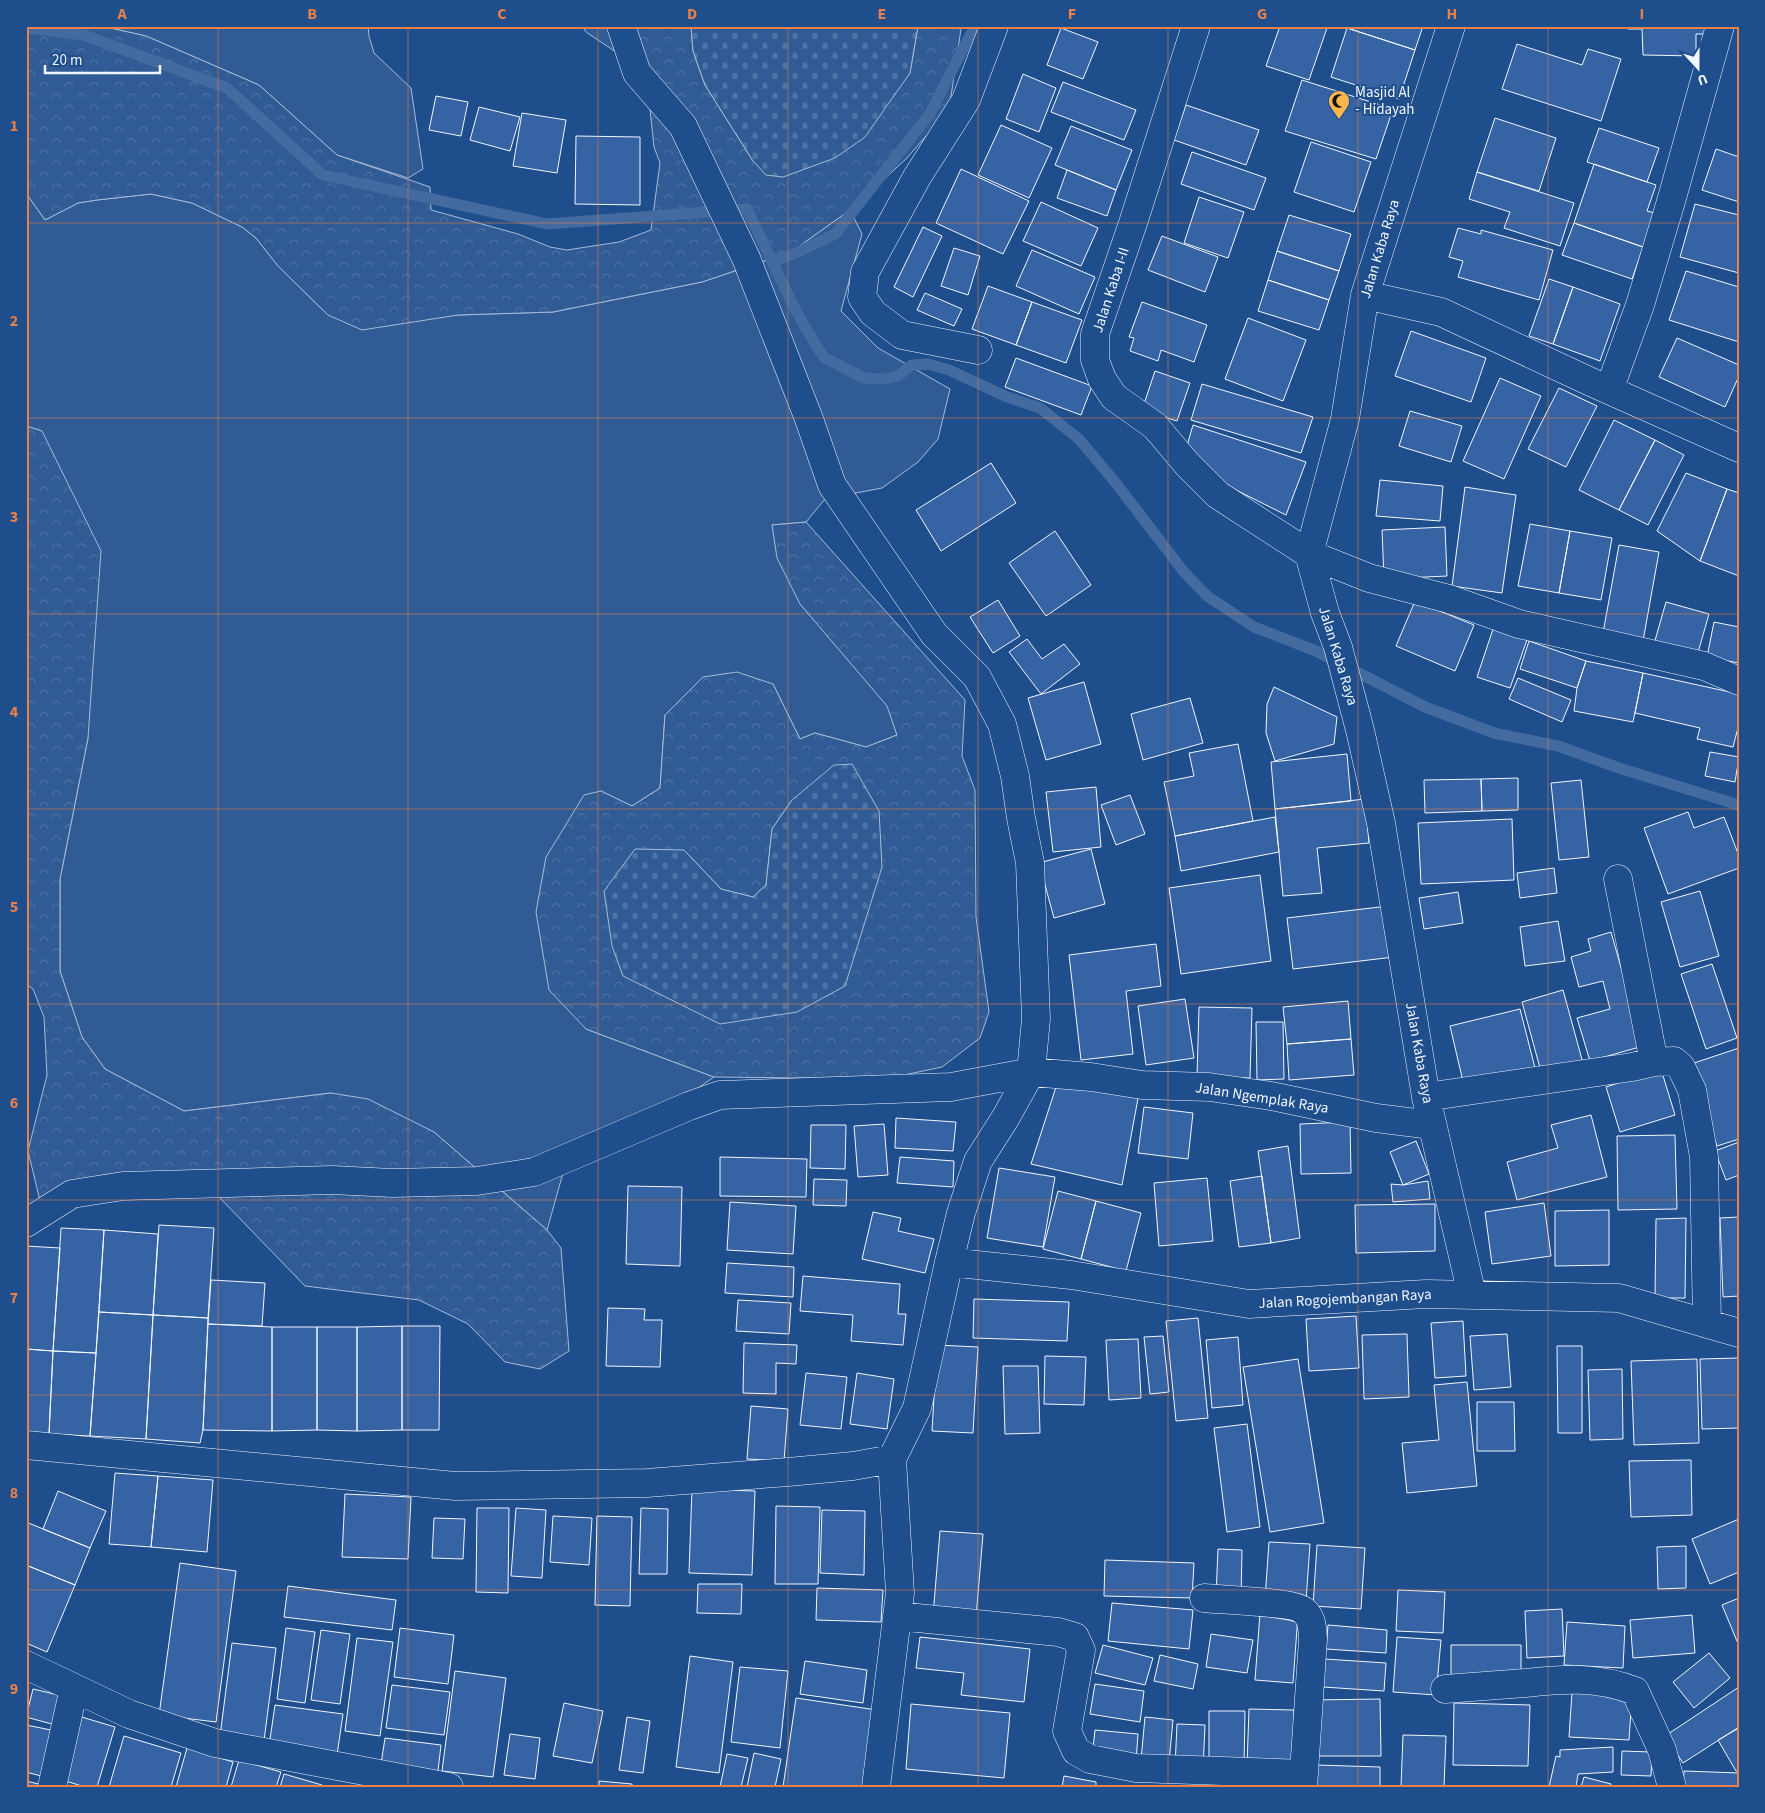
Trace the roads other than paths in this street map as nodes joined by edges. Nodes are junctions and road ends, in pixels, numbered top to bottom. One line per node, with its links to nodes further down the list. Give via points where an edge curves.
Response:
1 (621, 26): 14 (street, via 637,73 684,126 746,258 832,485 934,634 978,677 1002,724 1016,776 1030,862 1036,1019)
2 (994, 26): 7 (street, via 966,100 917,177 865,272 862,297 873,313 902,335)
3 (1196, 26): 10 (street, Jalan Kaba I-II, via 1095,334 1095,360 1114,397 1155,426 1218,495)
4 (1450, 26): 6 (street, Jalan Kaba Raya)
5 (1720, 26): 8 (street, via 1640,305)
6 (1365, 295): 8 (street, via 1442,312); 10 (street, Jalan Kaba Raya, via 1345,420)
7 (978, 350)
8 (1609, 390): 9 (street)
9 (1739, 448)
10 (1309, 554): 11 (street, Jalan Kaba I-II, via 1369,578 1448,599 1519,624 1704,666); 15 (street, Jalan Kaba Raya, via 1338,646 1381,823)
11 (1739, 681)
12 (1618, 879): 13 (street)
13 (1654, 1062): 15 (street); 20 (street, via 1674,1061 1681,1066 1692,1090 1704,1157)
14 (1031, 1072): 16 (street, Jalan Ngemplak Raya, via 1142,1085 1209,1086 1376,1118); 17 (street, Jalan Ngemplak Raya, via 951,1087 720,1095 534,1172 477,1180 123,1186 72,1194); 18 (street, via 978,1162)
15 (1426, 1098): 16 (street, Jalan Kaba Raya)
16 (1432, 1125): 19 (street, Jalan Kaba Raya)
17 (26, 1223)
18 (948, 1262): 19 (street, Jalan Rogojembangan Raya, via 1071,1275 1249,1304 1426,1294); 23 (street, via 917,1408)
19 (1472, 1295): 20 (street, Jalan Rogojembangan Raya, via 1619,1298)
20 (1707, 1324): 21 (street, Jalan Rogojembangan Raya)
21 (1739, 1333)
22 (26, 1445): 23 (street, via 455,1486 647,1483 853,1466)
23 (892, 1458): 25 (street, via 900,1593)
24 (1204, 1598): 30 (street, via 1293,1607 1302,1609 1310,1617 1313,1640)
25 (897, 1616): 30 (street, via 1075,1636 1080,1650 1067,1731 1076,1751 1090,1759 1136,1768); 33 (street)
26 (26, 1665): 27 (street)
27 (74, 1688): 29 (street, via 129,1714 215,1743); 31 (street)
28 (1445, 1689): 34 (street, via 1590,1679 1635,1691 1662,1750)
29 (335, 1776): 32 (street)
30 (1303, 1780)
31 (52, 1787)
32 (449, 1787)
33 (876, 1787)
34 (1672, 1787)

